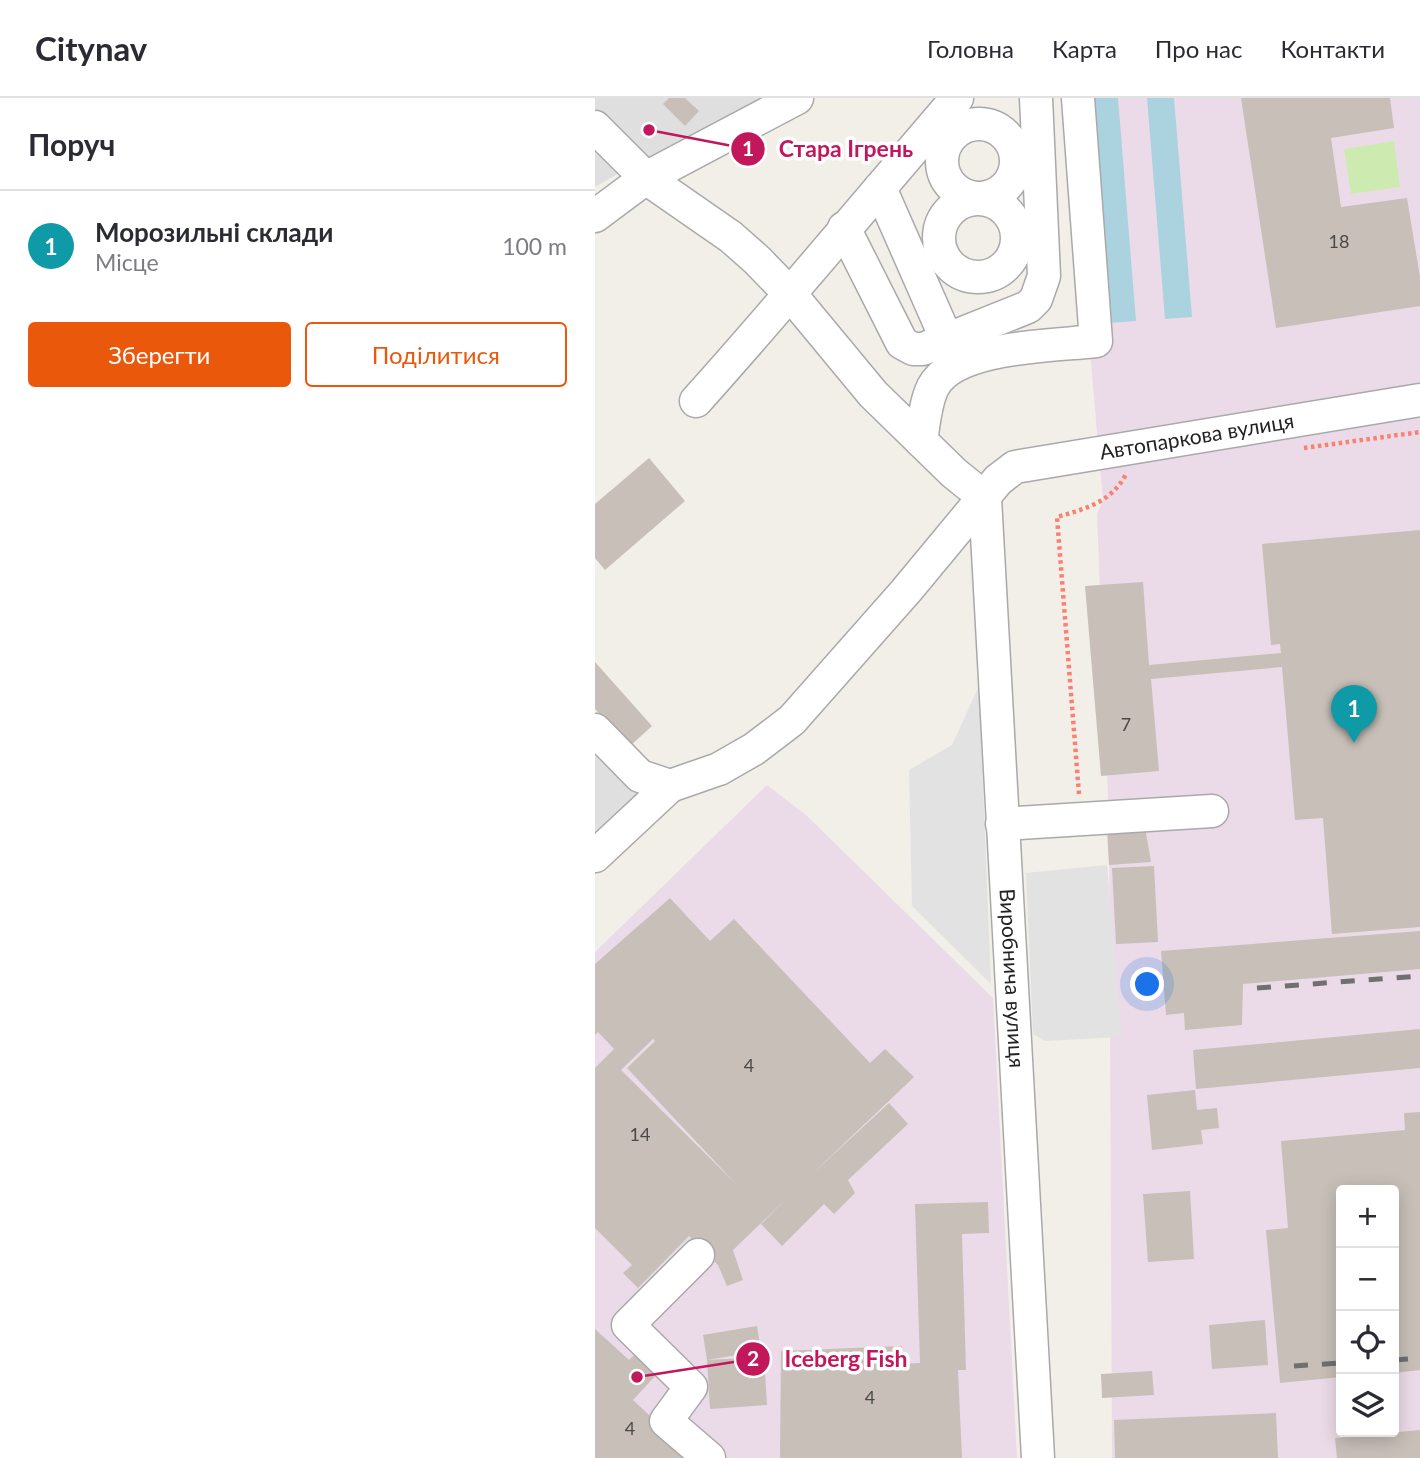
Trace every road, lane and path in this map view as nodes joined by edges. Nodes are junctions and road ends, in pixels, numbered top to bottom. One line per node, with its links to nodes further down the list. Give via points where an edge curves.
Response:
1 (797, 98): 6 (street)
2 (957, 98): 7 (street)
3 (1036, 98): 12 (street, via 1044,276 1028,307)
4 (1078, 98): 16 (street, via 1096,341 988,354 962,362 933,387)
5 (595, 127): 6 (street)
6 (646, 178): 8 (street); 11 (street, via 731,237)
7 (880, 188): 9 (street); 13 (street)
8 (595, 216)
9 (844, 228): 11 (street); 13 (street, via 902,343 923,349)
10 (979, 276): 10 (street, via 949,264 939,233 956,205 977,199 1007,212 1016,232 1013,254 999,270); 12 (street)
11 (791, 295): 15 (street); 16 (street, via 873,394)
12 (988, 323): 13 (street)
13 (946, 338)
14 (1420, 400): 18 (street, Автопаркова вулиця, via 1040,461 1015,467)
15 (695, 401)
16 (921, 440): 18 (street)
17 (1126, 474): 22 (path, via 1118,491 1089,508 1057,517)
18 (985, 498): 20 (street, Автопаркова вулиця, via 792,720 719,768); 23 (street, Виробнича вулиця)
19 (595, 730): 20 (street, via 639,776)
20 (670, 786): 24 (street)
21 (1212, 811): 22 (street)
22 (1081, 819): 23 (street)
23 (1002, 824): 27 (street, Виробнича вулиця)
24 (595, 856)
25 (698, 1255): 26 (street, via 628,1325 691,1387 666,1421)
26 (709, 1458)
27 (1038, 1458)

